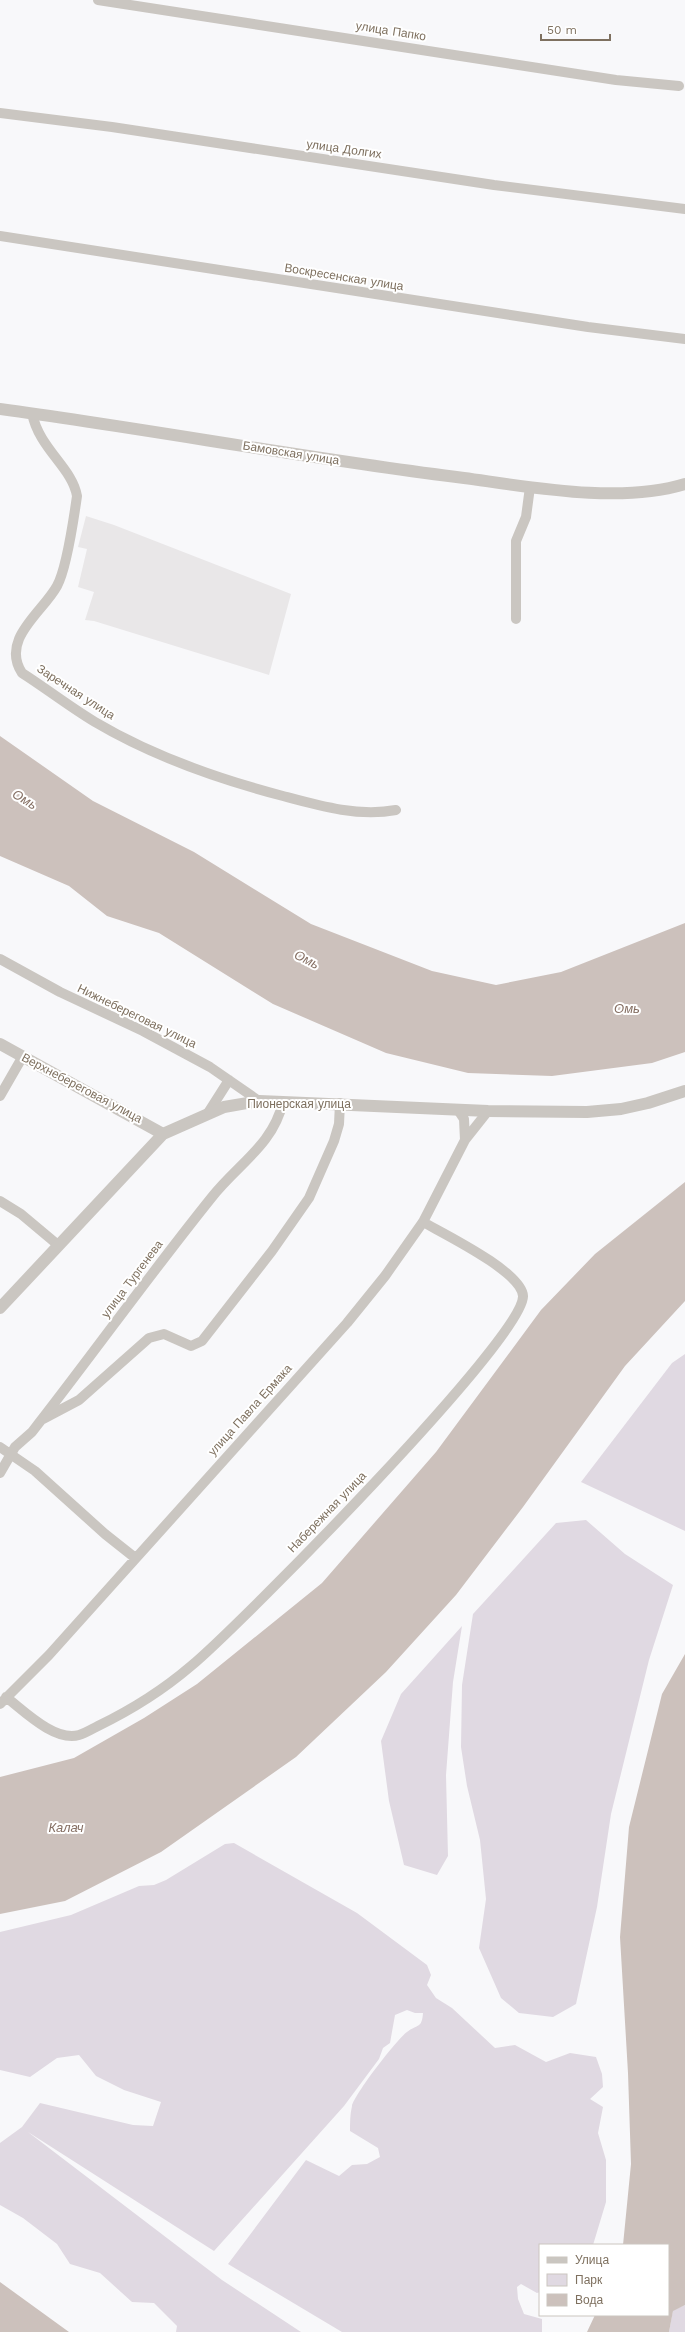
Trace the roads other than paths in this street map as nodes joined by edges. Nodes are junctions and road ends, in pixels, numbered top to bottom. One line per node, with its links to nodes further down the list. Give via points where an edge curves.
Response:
1 (98, 0): 2 (street, улица Папко, via 616,80)
2 (679, 86)
3 (0, 113): 4 (street, улица Долгих, via 112,127 494,185)
4 (685, 209)
5 (0, 236): 6 (street, Воскресенская улица, via 588,327)
6 (685, 339)
7 (0, 409): 8 (street, Бамовская улица)
8 (32, 413): 10 (street, Бамовская улица, via 415,472); 12 (street, Заречная улица, via 39,436 75,484 77,496 57,586 23,622 11,652 13,664 22,673 95,722 180,764 222,779 334,809 359,812)
9 (685, 484): 10 (street, Бамовская улица, via 642,491 583,491)
10 (530, 487): 11 (street, via 526,518 516,541)
11 (516, 619)
12 (396, 810)
13 (0, 959): 16 (street, Нижнебереговая улица, via 60,992 143,1031)
14 (0, 1044): 15 (street, Верхнебереговая улица)
15 (23, 1056): 18 (street); 25 (street, Верхнебереговая улица)
16 (229, 1080): 19 (street, Нижнебереговая улица); 24 (street)
17 (685, 1091): 23 (street, Пионерская улица, via 621,1109 587,1112)
18 (0, 1096)
19 (259, 1102): 20 (street, Пионерская улица); 24 (street, Пионерская улица, via 236,1104)
20 (283, 1102): 21 (street, Пионерская улица); 31 (street, улица Тургенева, via 274,1128 212,1196)
21 (340, 1103): 22 (street, Пионерская улица); 31 (street, via 339,1124 334,1141 309,1198 272,1251 202,1341 191,1346 164,1334 149,1338 79,1400)
22 (458, 1110): 23 (street, Пионерская улица); 26 (street, via 464,1119)
23 (488, 1111): 26 (street, улица Павла Ермака)
24 (208, 1113): 25 (street, Пионерская улица)
25 (163, 1134): 29 (street, Пионерская улица)
26 (465, 1140): 28 (street, улица Павла Ермака)
27 (0, 1201): 29 (street, via 21,1214)
28 (423, 1222): 35 (street, улица Павла Ермака, via 385,1276 347,1322); 36 (street, Набережная улица, via 474,1250 508,1274 519,1285 523,1297 517,1315 449,1402 236,1624 190,1667 152,1696 118,1717 79,1735 70,1736 47,1728)
29 (58, 1245): 30 (street, Пионерская улица)
30 (0, 1308)
31 (43, 1419): 33 (street, улица Тургенева, via 14,1447)
32 (0, 1447): 33 (street)
33 (10, 1455): 34 (street, улица Тургенева); 35 (street, via 35,1471 104,1534)
34 (0, 1473)
35 (134, 1557): 36 (street, улица Павла Ермака, via 49,1655)
36 (3, 1700)

